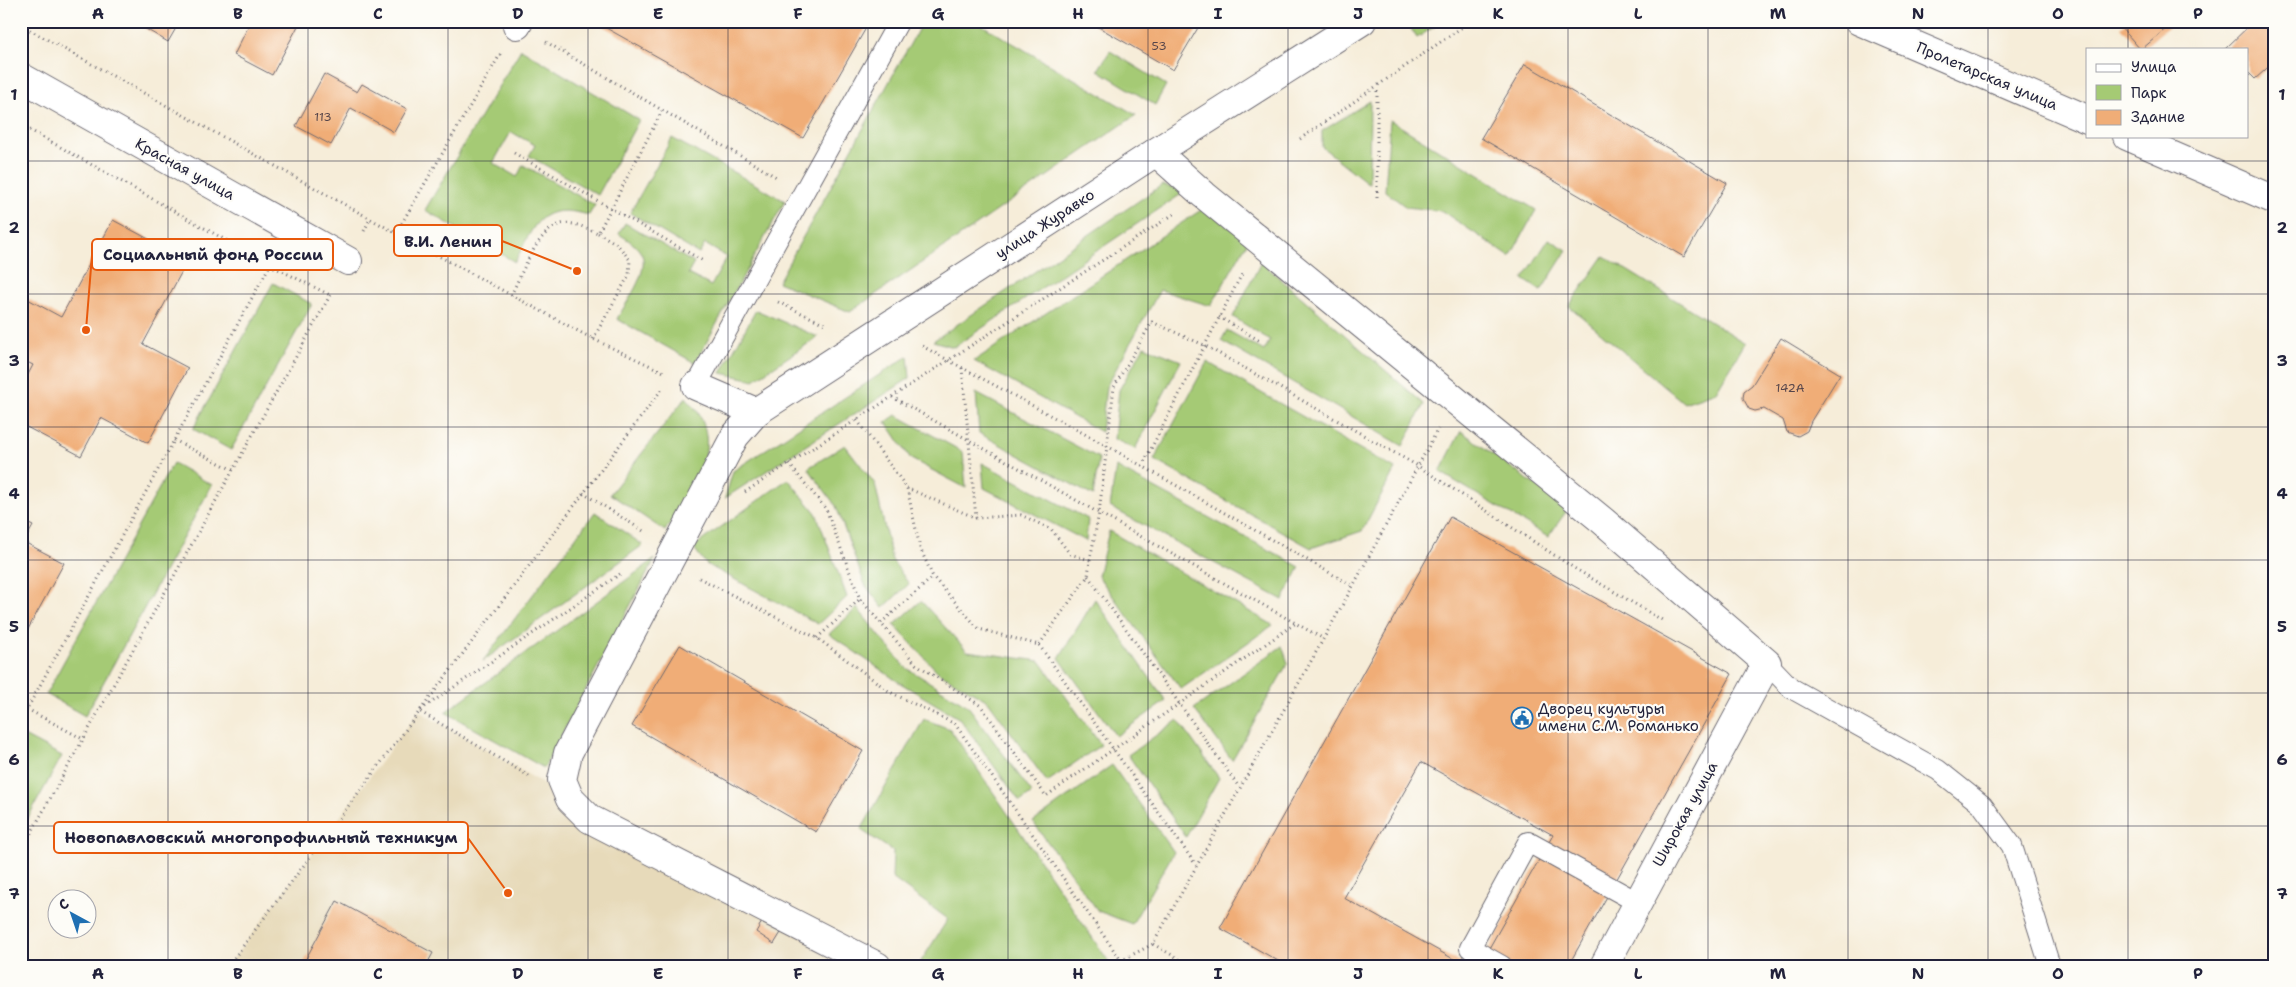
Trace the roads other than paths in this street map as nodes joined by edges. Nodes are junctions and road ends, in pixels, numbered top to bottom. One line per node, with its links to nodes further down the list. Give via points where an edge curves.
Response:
1 (899, 21): 10 (lane, via 752,290)
2 (1362, 21): 7 (street, улица Журавко)
3 (1859, 21): 5 (street, Пролетарская улица)
4 (21, 77): 9 (street, Красная улица)
5 (2086, 119)
6 (2132, 138): 8 (street)
7 (1156, 152): 11 (street, улица Журавко); 12 (street, via 1204,195 1603,521)
8 (2275, 200)
9 (348, 261)
10 (684, 381): 11 (street)
11 (756, 412): 14 (street, улица Журавко, via 735,436 680,540 568,753 562,780 570,799 590,819)
12 (1767, 663): 13 (street, Широкая улица); 17 (lane, via 1792,688 1938,770 1982,805 2012,846)
13 (1637, 902): 15 (lane, via 1528,842 1470,948); 16 (street, Широкая улица)
14 (877, 966)
15 (1502, 966)
16 (1604, 966)
17 (2050, 966)

